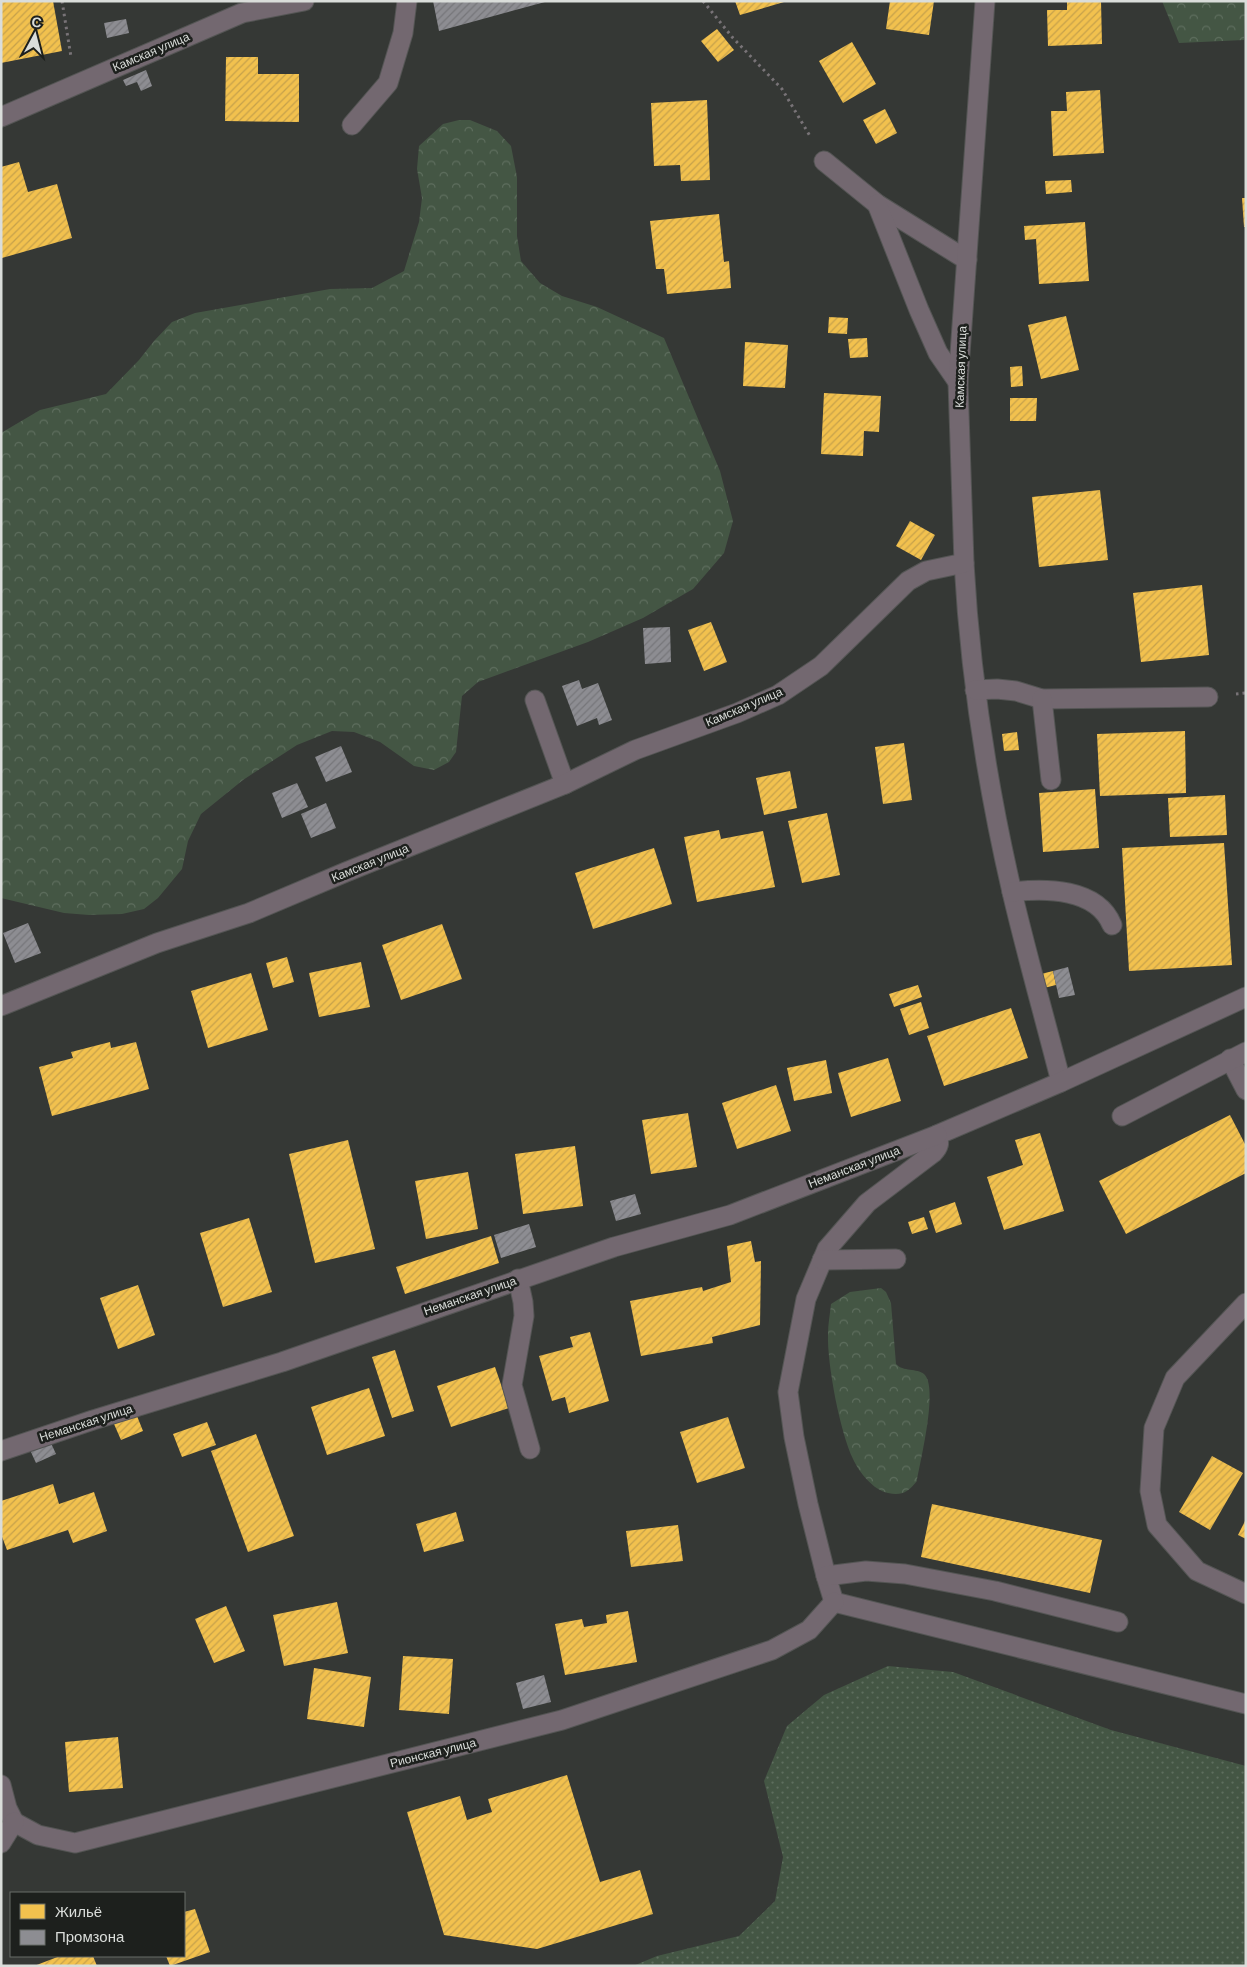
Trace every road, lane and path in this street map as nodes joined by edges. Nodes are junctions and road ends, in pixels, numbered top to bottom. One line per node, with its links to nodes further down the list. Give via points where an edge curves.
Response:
1 (62, 1): 6 (path)
2 (304, 1): 6 (lane, Камская улица, via 242,13)
3 (407, 1): 8 (lane, via 403,33 388,83)
4 (703, 1): 9 (path, via 782,89)
5 (985, 1): 11 (lane, Камская улица)
6 (76, 84): 7 (lane, Камская улица)
7 (1, 116)
8 (352, 125)
9 (824, 160): 10 (lane)
10 (877, 204): 11 (lane); 12 (lane, via 938,353)
11 (967, 260): 12 (lane, Камская улица)
12 (958, 382): 13 (lane, Камская улица)
13 (964, 563): 14 (lane); 19 (lane, Камская улица, via 926,571 908,581 821,666 778,695 635,750)
14 (975, 690): 16 (lane, via 1016,691); 20 (lane)
15 (1208, 697): 16 (lane)
16 (1042, 699): 18 (lane)
17 (535, 700): 19 (lane)
18 (1051, 780)
19 (565, 784): 23 (lane, Камская улица, via 249,914 157,943)
20 (1012, 892): 21 (lane, via 1062,892 1080,897 1098,906); 25 (lane)
21 (1112, 925)
22 (1246, 998): 25 (lane, Неманская улица)
23 (1, 1006)
24 (1238, 1055): 26 (lane); 27 (lane)
25 (1061, 1082): 28 (lane, Неманская улица)
26 (1246, 1090)
27 (1122, 1116)
28 (937, 1135): 30 (lane, via 940,1142 933,1153 867,1203 827,1249); 31 (lane, Неманская улица, via 730,1215 614,1247)
29 (896, 1259): 30 (lane)
30 (822, 1260): 35 (lane, via 806,1299 788,1392 794,1436)
31 (518, 1279): 33 (lane, via 524,1316 512,1385); 34 (lane, Неманская улица, via 282,1362)
32 (1246, 1303): 36 (lane, via 1175,1378 1154,1428 1150,1491 1157,1525 1197,1571)
33 (530, 1449)
34 (1, 1451)
35 (826, 1576): 37 (lane); 38 (lane, via 866,1571 905,1574 995,1591)
36 (1246, 1594)
37 (834, 1602): 39 (lane); 41 (lane, Рионская улица, via 809,1630 772,1650 562,1720 75,1843 38,1834)
38 (1118, 1622)
39 (1246, 1704)
40 (1, 1785): 41 (lane)
41 (14, 1822): 42 (lane)
42 (1, 1843)

